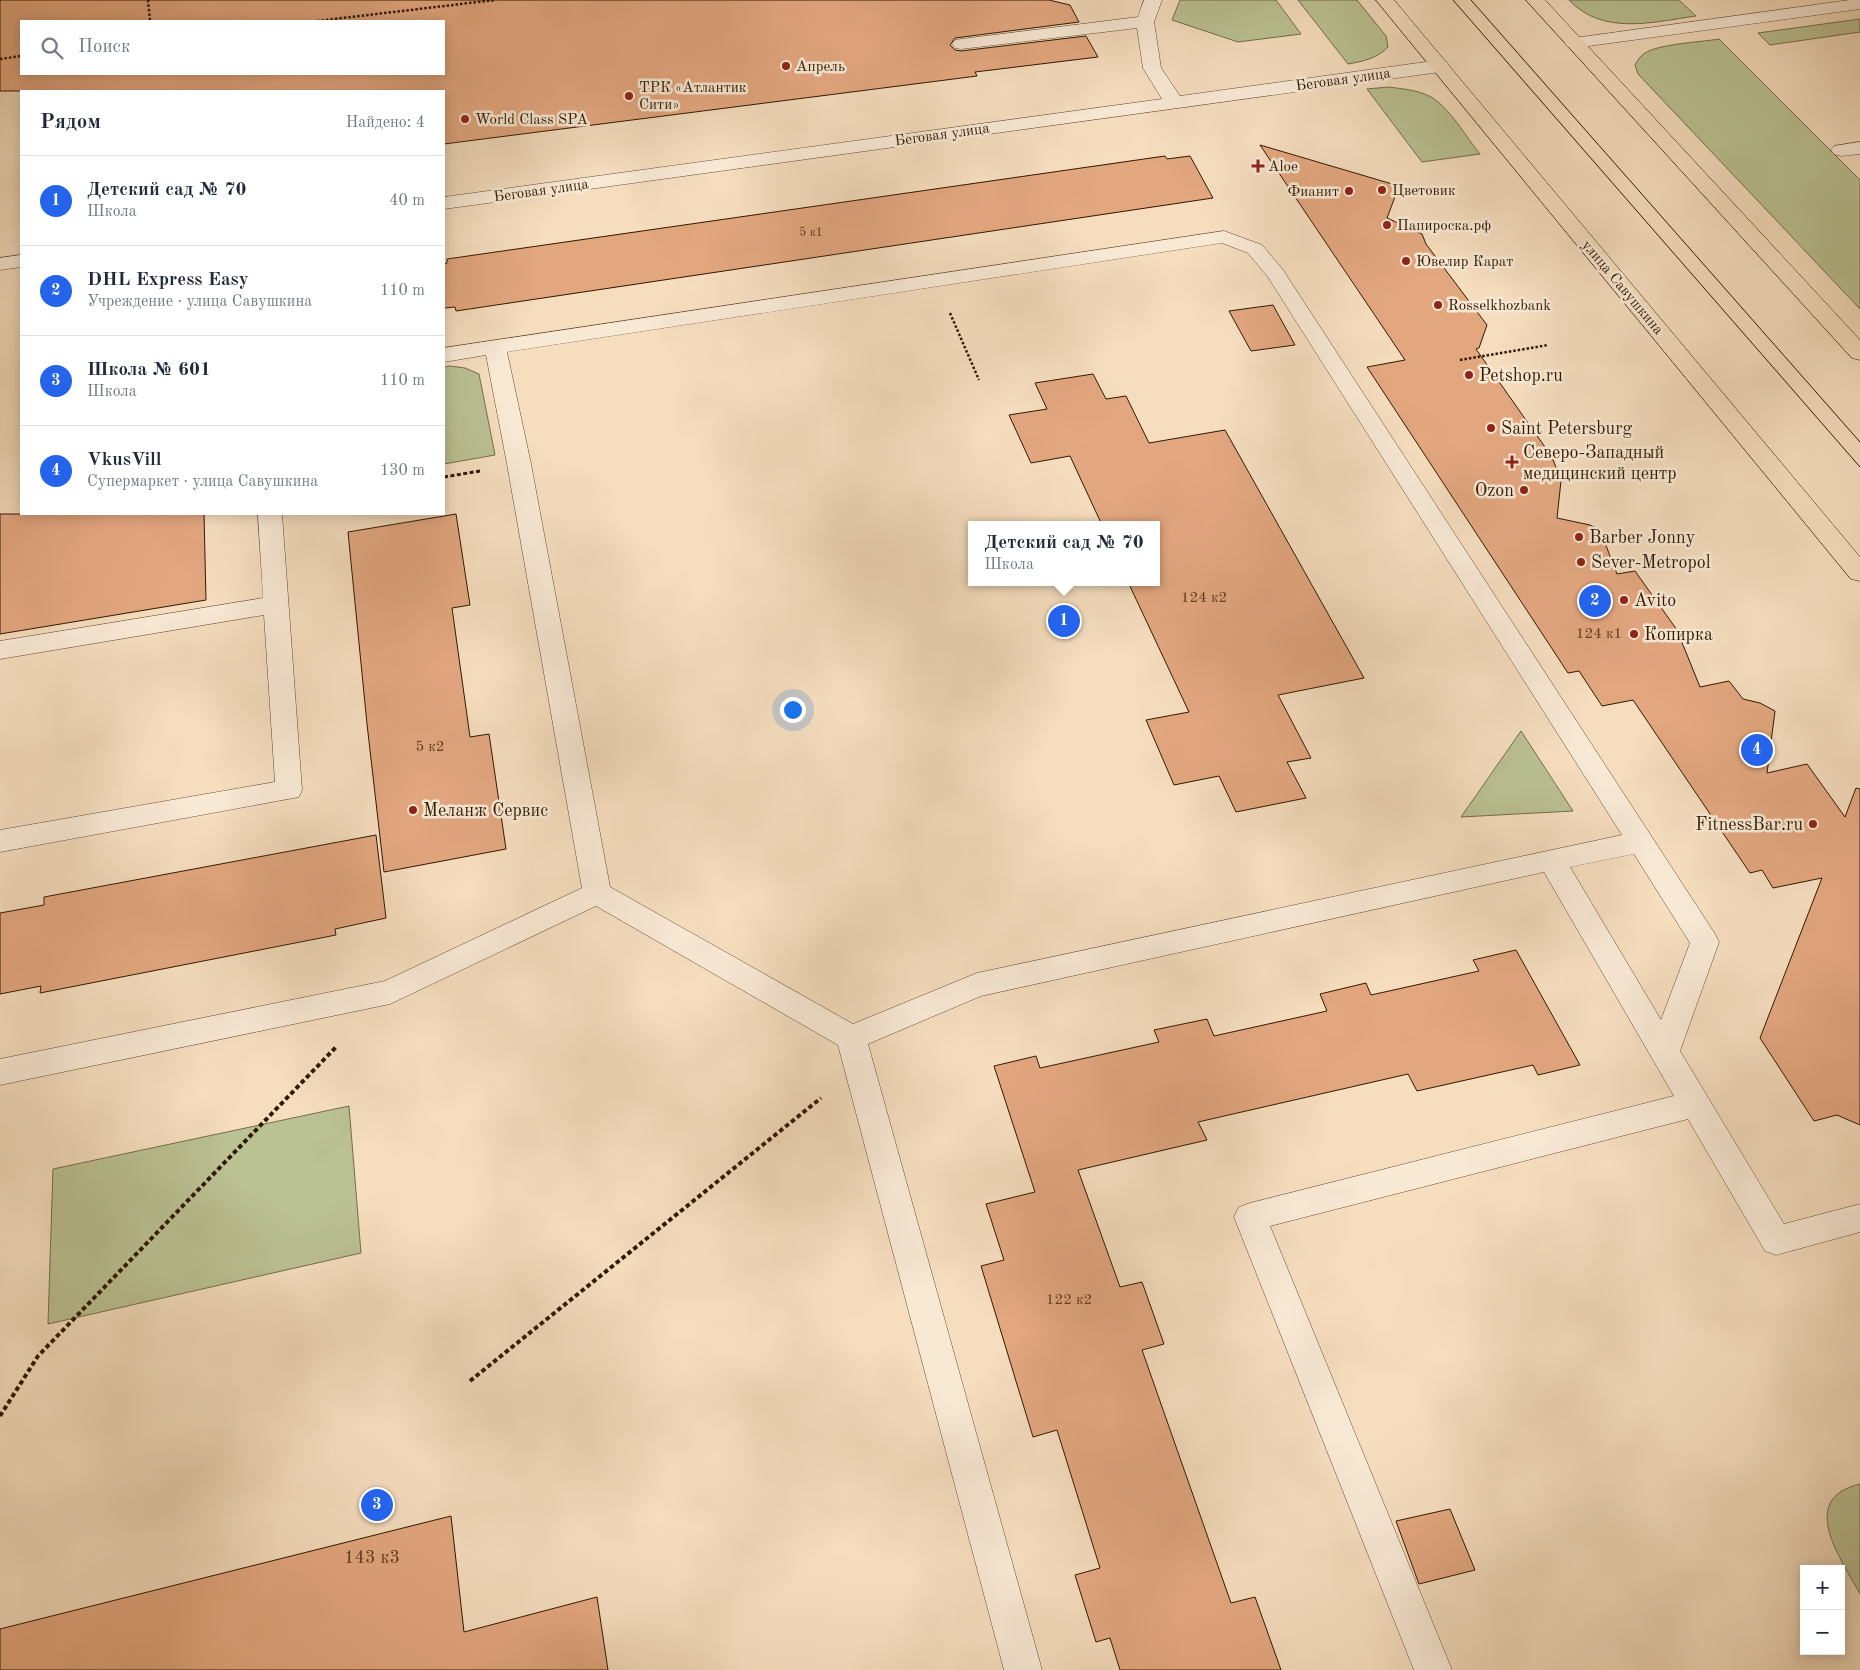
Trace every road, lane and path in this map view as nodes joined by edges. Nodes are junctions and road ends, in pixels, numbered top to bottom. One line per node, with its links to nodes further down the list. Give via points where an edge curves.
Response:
1 (148, 0): 7 (path)
2 (495, 0): 8 (path)
3 (1153, 0): 9 (street)
4 (1385, 0): 14 (main road, улица Савушкина)
5 (1535, 0): 10 (main road)
6 (1860, 4): 10 (street)
7 (150, 20)
8 (325, 20)
9 (1145, 22): 11 (street); 15 (street, via 1152,68)
10 (1574, 43): 22 (main road)
11 (961, 44)
12 (20, 56): 13 (path)
13 (0, 59)
14 (1440, 66): 15 (street, Беговая улица); 27 (main road, улица Савушкина)
15 (1174, 102): 16 (street, Беговая улица)
16 (445, 203)
17 (20, 262): 18 (street)
18 (0, 264)
19 (936, 281): 21 (street); 25 (path); 31 (street, via 1224,237 1254,249 1276,274)
20 (1548, 345): 24 (path)
21 (495, 347): 23 (street); 33 (street)
22 (1860, 353)
23 (445, 355)
24 (1460, 360)
25 (979, 380)
26 (270, 515): 28 (street)
27 (1860, 573)
28 (276, 605): 29 (street); 30 (street, via 290,790)
29 (0, 650)
30 (0, 842)
31 (1641, 842): 32 (street); 35 (street, via 1705,942)
32 (1551, 860): 35 (street); 36 (street, via 977,986)
33 (597, 893): 36 (street); 37 (street, via 390,992)
34 (341, 1042): 41 (path, via 38,1356)
35 (1665, 1052): 38 (street)
36 (855, 1053): 40 (path); 42 (street)
37 (0, 1072)
38 (1696, 1104): 39 (street, via 1776,1241); 43 (street, via 1250,1217)
39 (1860, 1218)
40 (470, 1381)
41 (0, 1416)
42 (1023, 1670)
43 (1433, 1670)

